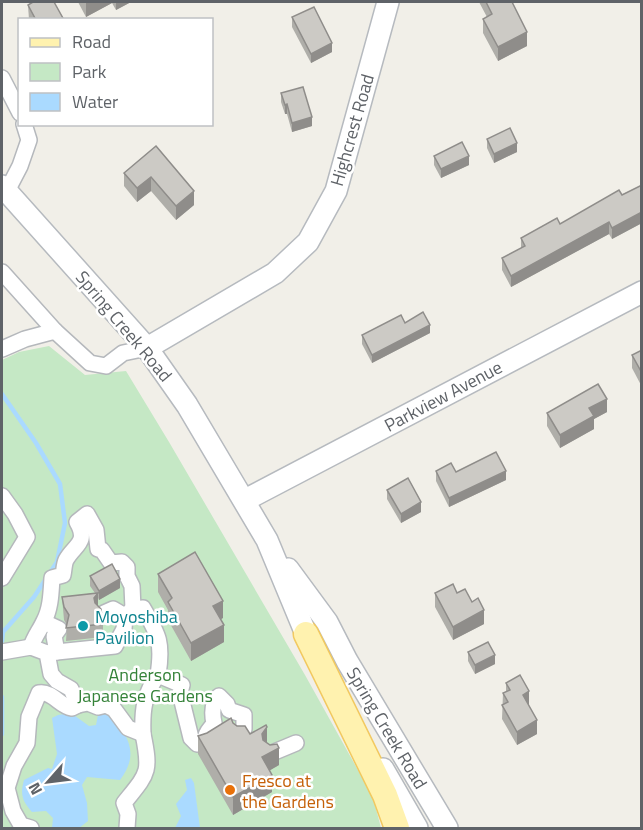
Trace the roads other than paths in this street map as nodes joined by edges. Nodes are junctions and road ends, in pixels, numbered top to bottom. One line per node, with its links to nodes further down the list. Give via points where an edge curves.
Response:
1 (388, 2): 9 (main road, Highcrest Road, via 336,191 308,242 275,273)
2 (2, 78): 3 (street)
3 (18, 109)
4 (25, 126): 5 (street, via 29,140 20,166)
5 (4, 189): 9 (main road, Spring Creek Road)
6 (2, 272): 8 (street)
7 (642, 292): 12 (main road, Parkview Avenue)
8 (55, 331): 9 (street, via 90,363 99,366 106,366 123,353); 10 (street)
9 (147, 348): 12 (main road, Spring Creek Road)
10 (2, 349)
11 (2, 496): 14 (street, via 27,537)
12 (245, 500): 13 (main road, Spring Creek Road)
13 (267, 540): 18 (main road, Spring Creek Road); 33 (main road, Spring Creek Road, via 327,622)
14 (2, 578)
15 (104, 612): 16 (street)
16 (129, 612): 17 (street, via 132,586 127,567 122,562 111,563 98,549 96,530 87,514 77,522 81,537 65,561 63,575 52,578); 21 (street, via 115,645); 22 (street, via 143,609 158,633)
17 (44, 622): 19 (street); 21 (street, via 59,629)
18 (306, 634): 31 (main road, via 385,795); 32 (main road, Spring Creek Road)
19 (25, 647): 20 (street); 21 (street)
20 (2, 652)
21 (52, 652): 23 (street, via 51,674 71,689)
22 (158, 675): 24 (street, via 145,696); 25 (street, via 182,685 180,693 191,738 197,744 203,742 214,723 213,708 219,696 229,710 244,715)
23 (78, 705): 24 (street, via 106,705 114,709 128,728); 28 (street, via 64,707 51,695 39,693 29,717 27,743)
24 (143, 734): 30 (street, via 147,770 124,803)
25 (241, 735)
26 (296, 743): 27 (street)
27 (272, 753)
28 (4, 787): 29 (street, via 21,825)
29 (31, 828)
30 (127, 828)
31 (397, 828)
32 (417, 828)
33 (447, 828)

